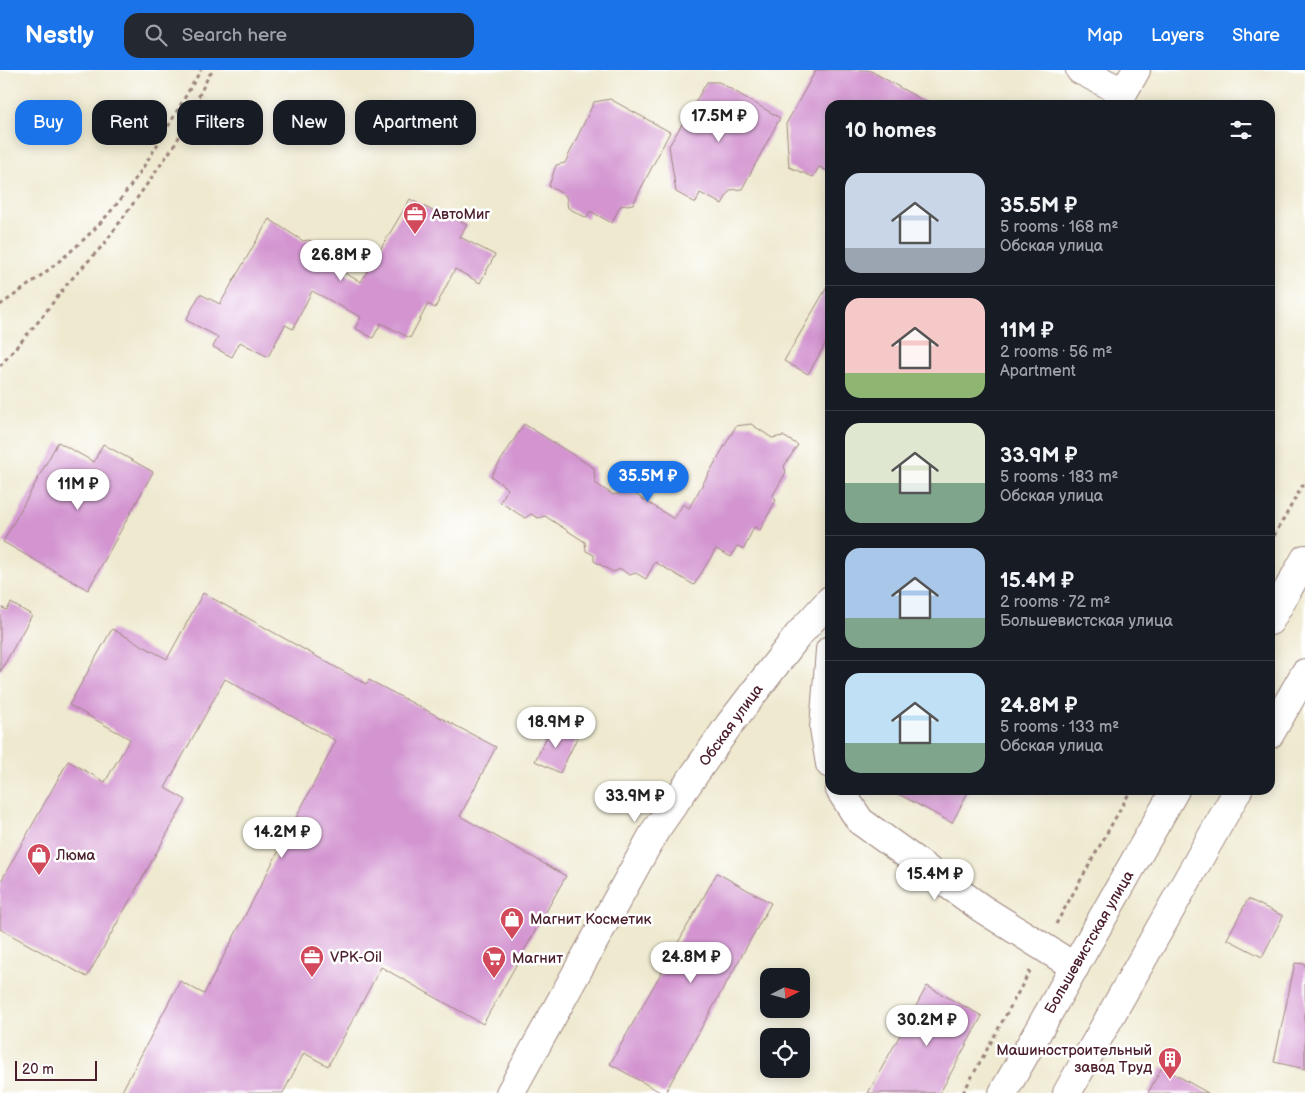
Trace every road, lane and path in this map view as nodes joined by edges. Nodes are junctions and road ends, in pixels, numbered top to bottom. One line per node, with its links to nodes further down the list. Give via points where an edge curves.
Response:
1 (201, 70): 5 (path, via 120,200 45,274)
2 (216, 70): 6 (path, via 209,76 176,142 104,244)
3 (1080, 70): 4 (main road)
4 (1125, 89)
5 (0, 305)
6 (0, 366)
7 (1305, 481): 8 (path)
8 (1275, 534)
9 (1305, 559): 11 (main road)
10 (825, 605): 20 (main road, Обская улица, via 735,717 655,831)
11 (1275, 612)
12 (1305, 672): 14 (main road)
13 (825, 715): 15 (main road)
14 (1275, 725)
15 (825, 734)
16 (843, 795): 19 (main road, via 860,821 981,908)
17 (1172, 795): 19 (main road, Большевистская улица)
18 (1235, 795): 22 (main road)
19 (1074, 967): 21 (main road, Большевистская улица)
20 (510, 1093)
21 (1003, 1093)
22 (1067, 1093)

